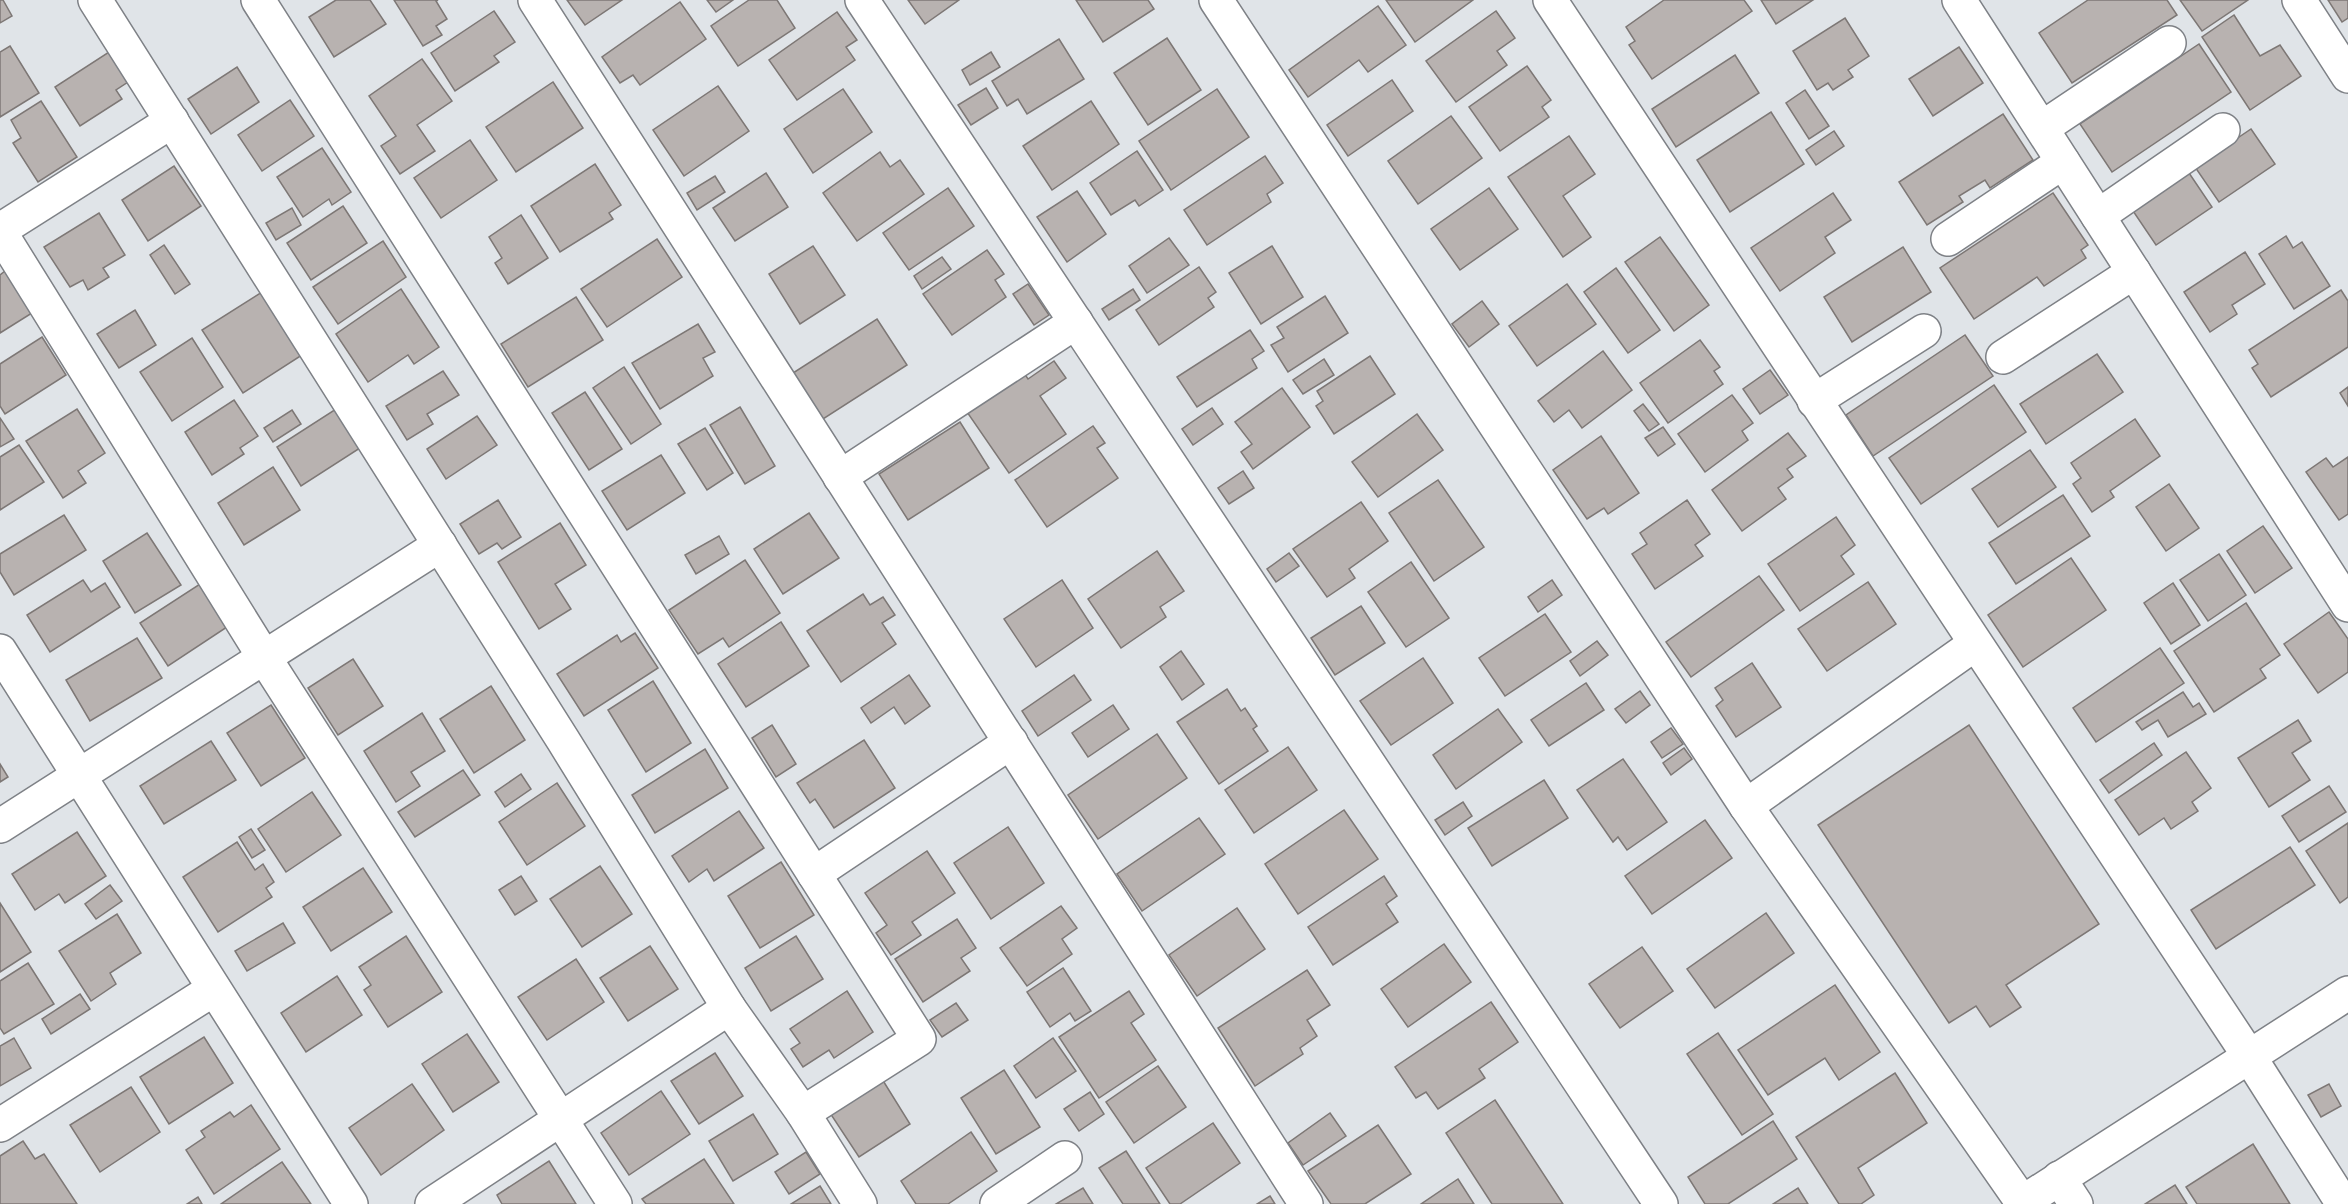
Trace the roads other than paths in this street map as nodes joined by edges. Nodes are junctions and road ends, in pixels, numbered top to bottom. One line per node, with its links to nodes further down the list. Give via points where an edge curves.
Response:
1 (95, 0): 11 (street)
2 (258, 0): 33 (street)
3 (534, 0): 23 (street)
4 (862, 0): 19 (street)
5 (1216, 0): 31 (street)
6 (1550, 0): 22 (street)
7 (1959, 0): 12 (street)
8 (2299, 0): 10 (street)
9 (2169, 43): 12 (street)
10 (2348, 76)
11 (172, 121): 16 (street); 24 (street)
12 (2042, 128): 14 (street)
13 (2223, 130): 15 (street)
14 (2063, 162): 15 (street); 17 (street)
15 (2098, 216): 18 (street)
16 (0, 231): 28 (street)
17 (1948, 239)
18 (2134, 272): 21 (street); 25 (street)
19 (1076, 322): 23 (street); 50 (street)
20 (1924, 331): 22 (street)
21 (2003, 357)
22 (1814, 401): 26 (street)
23 (840, 477): 29 (street)
24 (440, 545): 28 (street); 36 (street)
25 (2348, 605)
26 (1975, 644): 31 (street); 37 (street)
27 (0, 651): 30 (street)
28 (264, 657): 30 (street); 39 (street)
29 (1011, 742): 33 (street); 49 (street)
30 (79, 775): 32 (street); 34 (street)
31 (1746, 806): 43 (street)
32 (0, 826)
33 (814, 874): 38 (street, via 919,1039)
34 (214, 989): 40 (street); 44 (street)
35 (2348, 993): 37 (street)
36 (729, 1008): 38 (street); 39 (street)
37 (2248, 1056): 42 (street); 51 (street)
38 (802, 1113): 47 (street)
39 (561, 1120): 45 (street); 46 (street)
40 (0, 1125)
41 (1065, 1158): 48 (street)
42 (2068, 1191): 43 (street)
43 (2021, 1203)
44 (351, 1204)
45 (432, 1204)
46 (615, 1204)
47 (860, 1204)
48 (997, 1204)
49 (1306, 1204)
50 (1660, 1204)
51 (2343, 1204)

